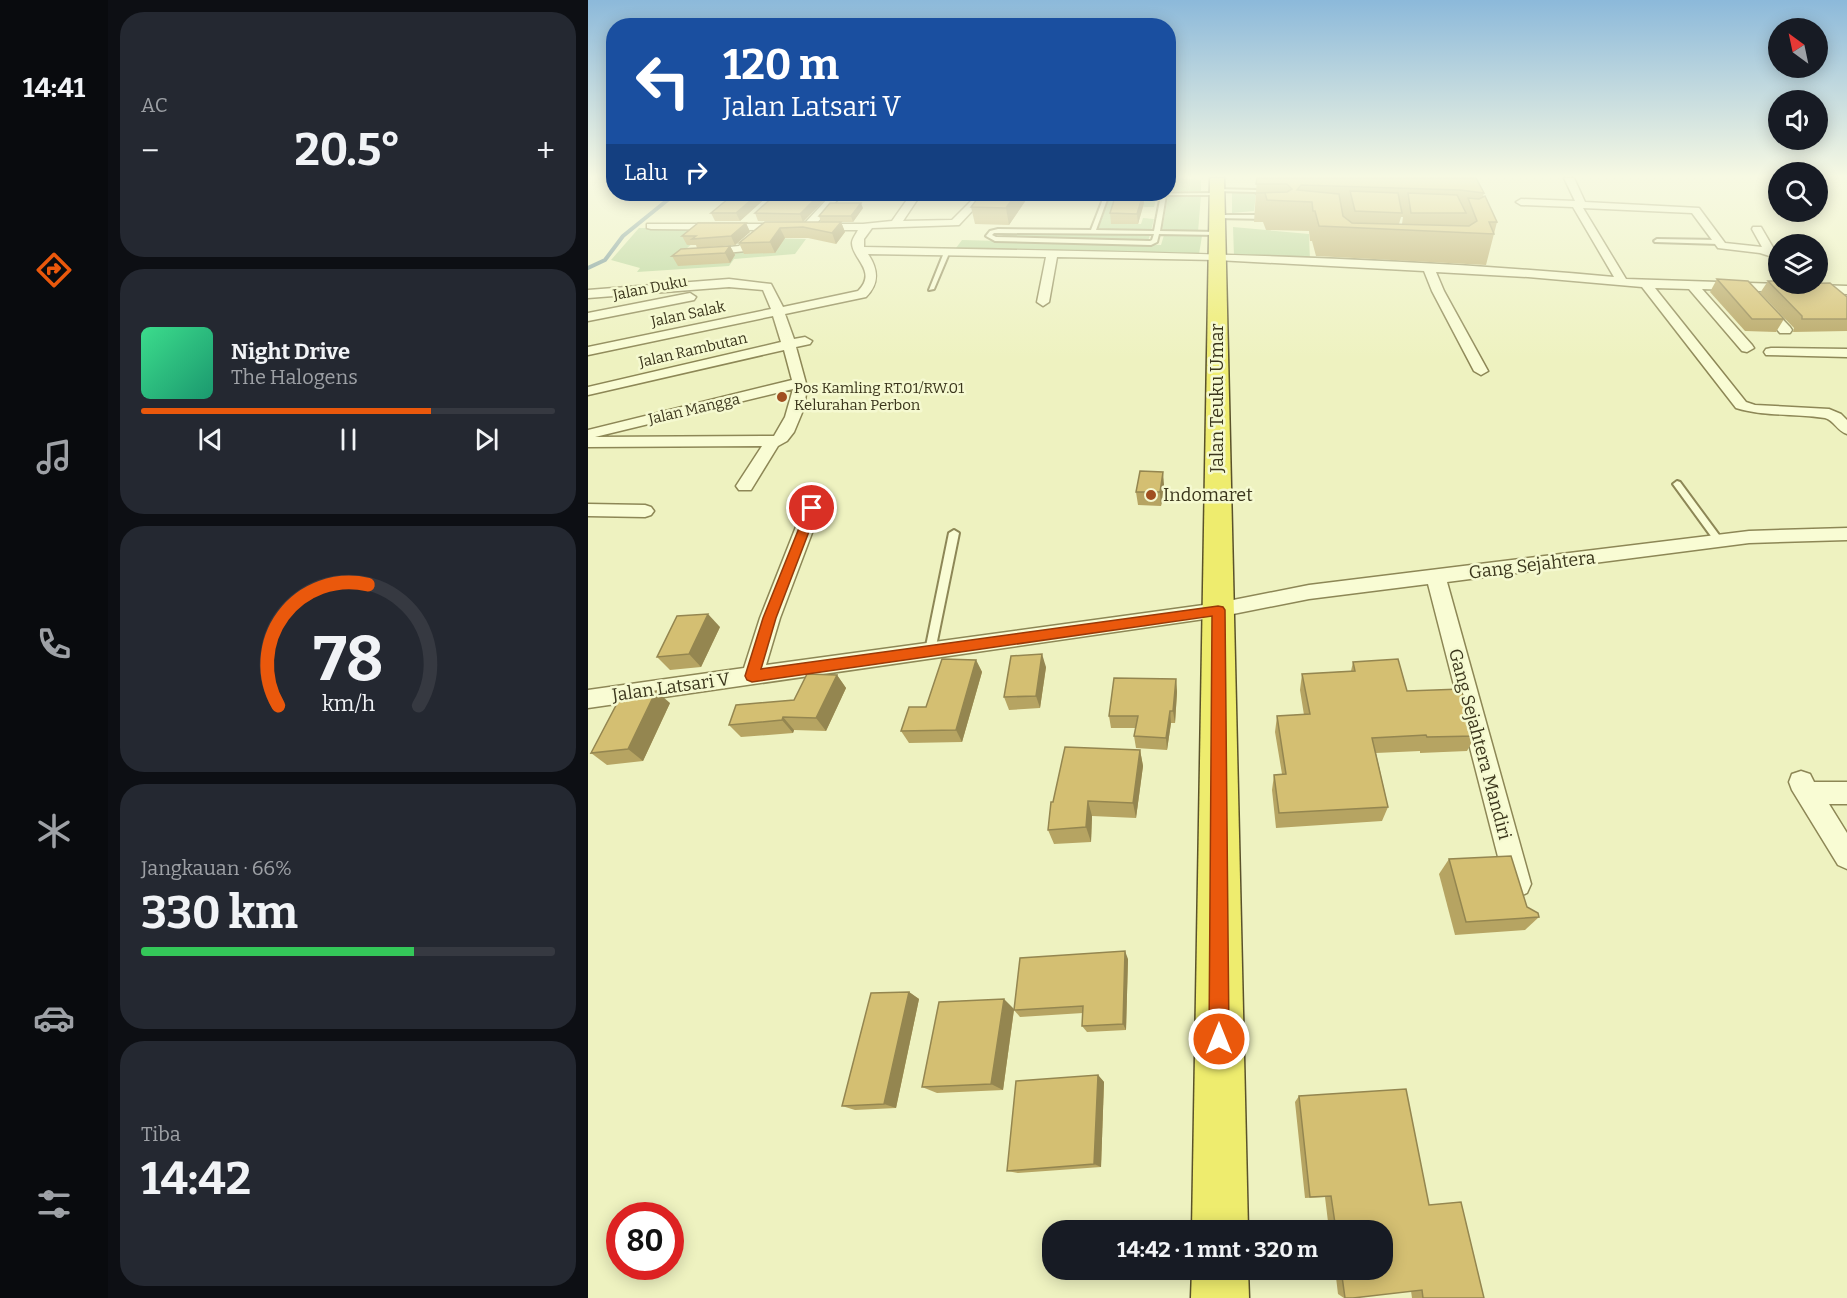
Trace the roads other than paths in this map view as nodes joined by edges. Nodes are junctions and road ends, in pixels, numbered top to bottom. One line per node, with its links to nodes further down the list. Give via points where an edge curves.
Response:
1 (705, 239): 2 (street, via 695,249 742,249)
2 (753, 239)
3 (858, 239): 13 (street)
4 (1031, 239): 6 (lane, via 1148,243)
5 (1109, 239): 15 (street)
6 (1156, 239)
7 (1217, 239): 54 (highway, Jalan Teuku Umar)
8 (1320, 239): 17 (street)
9 (1596, 239): 18 (street)
10 (1717, 239): 12 (street)
11 (1657, 241): 12 (lane)
12 (1719, 242): 16 (street, via 1725,247)
13 (858, 250): 14 (street); 30 (street, via 870,269 867,290)
14 (947, 251): 15 (street); 24 (lane)
15 (1052, 253): 26 (street)
16 (1768, 253)
17 (1429, 268): 18 (street); 38 (street)
18 (1623, 283): 19 (street)
19 (1646, 284): 21 (street); 41 (street, via 1741,405 1754,410 1829,414)
20 (754, 285): 25 (street, via 723,283); 28 (street, via 770,288); 29 (street, Jalan Duku)
21 (1692, 285): 22 (street); 33 (street)
22 (1745, 287): 23 (street); 31 (street)
23 (1833, 287): 27 (street)
24 (931, 289)
25 (588, 294)
26 (1043, 303)
27 (1841, 303)
28 (778, 313): 30 (street, Jalan Salak); 32 (street); 34 (street, Jalan Salak)
29 (588, 317)
30 (800, 325): 32 (street, Jalan Rambutan); 37 (street, via 804,353)
31 (1785, 330)
32 (788, 345): 37 (street); 40 (street, Jalan Rambutan)
33 (1747, 348)
34 (588, 351)
35 (1771, 352): 36 (street)
36 (1847, 353)
37 (794, 367): 39 (street)
38 (1481, 371)
39 (799, 383): 42 (street, Jalan Mangga); 44 (street, via 799,396 786,434)
40 (588, 391)
41 (1847, 429)
42 (588, 434)
43 (588, 442): 44 (street, Jalan Mangga)
44 (772, 442): 46 (street)
45 (1677, 484): 52 (lane)
46 (745, 486)
47 (812, 508): 56 (street)
48 (588, 510): 49 (street)
49 (645, 511)
50 (954, 532): 55 (lane)
51 (1847, 534): 52 (street, Gang Sejahtera, via 1770,535)
52 (1719, 541): 53 (street, Gang Sejahtera)
53 (1436, 577): 54 (street, Gang Sejahtera, via 1309,592); 60 (street, Gang Sejahtera Mandiri)
54 (1218, 610): 55 (street, Jalan Latsari V); 61 (highway, Jalan Teuku Umar)
55 (930, 651): 56 (street, Jalan Latsari V)
56 (752, 676): 57 (street, Jalan Latsari V)
57 (588, 699)
58 (1847, 793): 59 (street, via 1804,788)
59 (1847, 856)
60 (1525, 910)
61 (1220, 1220)
62 (1220, 1280): 63 (highway)
63 (1220, 1298)

